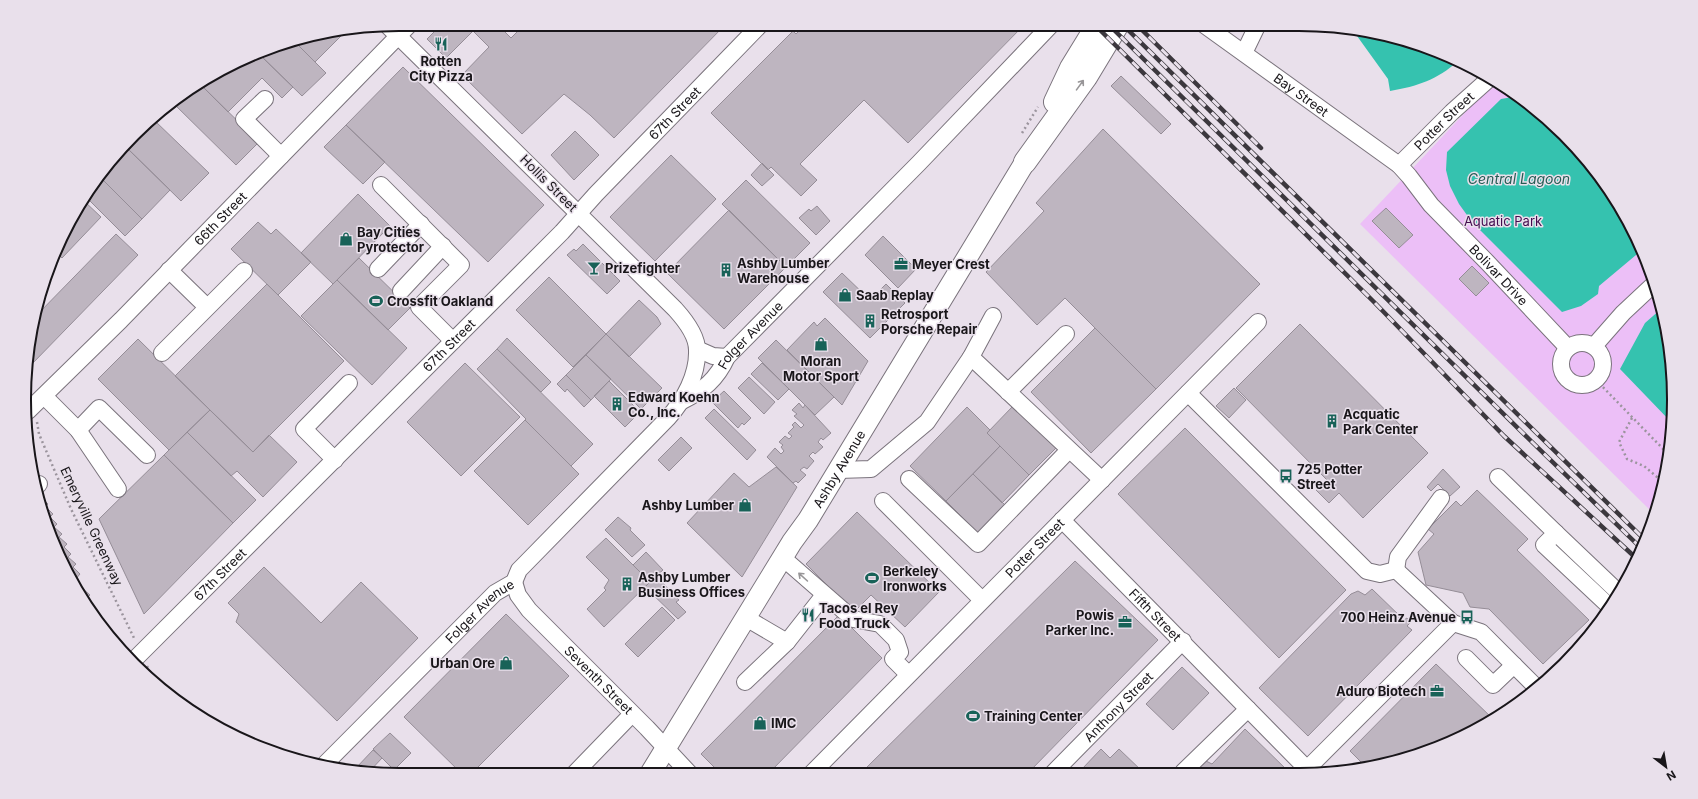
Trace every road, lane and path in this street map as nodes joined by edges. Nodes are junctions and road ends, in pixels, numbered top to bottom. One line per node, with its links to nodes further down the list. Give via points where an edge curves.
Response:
1 (393, 31): 11 (street, 66th Street); 15 (street, Hollis Street)
2 (754, 31): 15 (street, 67th Street)
3 (1045, 31): 32 (street, Folger Avenue)
4 (1094, 31): 12 (highway, via 1071,68)
5 (1114, 31): 12 (highway, one-way to 5, via 1086,77)
6 (1213, 31): 8 (street, Bay Street)
7 (1255, 31): 8 (street)
8 (1244, 53): 13 (street, Bay Street)
9 (1486, 82): 13 (street, Potter Street)
10 (265, 99): 11 (street, via 244,119)
11 (280, 156): 19 (street, 66th Street)
12 (1025, 162): 49 (main road, Ashby Avenue)
13 (1399, 164): 29 (street, Bolivar Drive, via 1431,205)
14 (381, 185): 16 (street)
15 (579, 213): 27 (street, 67th Street); 30 (street, Hollis Street, via 684,319)
16 (421, 224): 17 (street); 18 (street)
17 (443, 246): 22 (street); 27 (street, via 461,265 419,306)
18 (378, 269)
19 (169, 270): 23 (street); 39 (street, 66th Street)
20 (244, 271): 23 (street)
21 (1649, 288): 28 (street)
22 (401, 291)
23 (207, 307): 31 (street)
24 (993, 316): 33 (street)
25 (1258, 322): 38 (street, Potter Street)
26 (1066, 334): 37 (street)
27 (453, 341): 48 (street, 67th Street)
28 (1594, 346): 29 (street, via 1578,343); 35 (street, via 1602,356 1603,363 1603,369)
29 (1568, 348): 35 (street, via 1562,359 1566,377 1577,384 1590,384)
30 (697, 349): 32 (street, via 713,356); 34 (street, Hollis Street)
31 (162, 354)
32 (727, 357): 40 (street, Folger Avenue, via 722,369 701,392)
33 (971, 357): 37 (street); 49 (street, via 921,428 871,469)
34 (694, 371): 40 (street, Folger Avenue)
35 (1596, 380): 43 (path)
36 (349, 383): 48 (street, via 304,429)
37 (1008, 392): 45 (street)
38 (1188, 393): 53 (street, Potter Street); 60 (street, via 1367,571 1380,574)
39 (44, 396): 41 (street, 66th Street); 44 (street)
40 (682, 401): 61 (street, Folger Avenue, via 519,570)
41 (31, 408)
42 (32, 415): 70 (path, Emeryville Greenway)
43 (1632, 418): 46 (path); 51 (path, via 1619,442 1627,459 1644,466)
44 (78, 430): 47 (street, via 99,408); 54 (street)
45 (1069, 450): 52 (street, via 978,544); 53 (street)
46 (1664, 450)
47 (147, 455)
48 (334, 460): 71 (street, 67th Street)
49 (838, 470): 59 (main road, Ashby Avenue)
50 (1498, 478): 58 (street)
51 (1658, 478)
52 (909, 479)
53 (1102, 480): 57 (street, Potter Street)
54 (118, 489)
55 (1442, 498): 60 (street, via 1398,557)
56 (883, 501): 64 (street)
57 (1062, 520): 64 (street, Potter Street); 68 (street, Fifth Street)
58 (1556, 533): 62 (street); 65 (street, via 1544,545)
59 (782, 558): 63 (street, one-way to 59); 66 (main road, Ashby Avenue)
60 (1396, 570): 67 (street)
61 (514, 582): 78 (street, Seventh Street, via 518,595 529,610); 80 (street, Folger Avenue, via 495,594)
62 (1615, 589)
63 (824, 595): 69 (street); 74 (street, via 853,619 880,624 896,640 900,652 893,659)
64 (982, 600): 74 (street, Potter Street)
65 (1606, 603)
66 (746, 618): 69 (street); 79 (main road, Ashby Avenue)
67 (1453, 623): 73 (street, via 1481,632); 81 (street)
68 (1183, 641): 77 (street, Fifth Street); 86 (street, Anthony Street)
69 (787, 642): 75 (street)
70 (135, 656)
71 (136, 658)
72 (1466, 658): 73 (street, via 1493,685)
73 (1514, 664): 76 (street)
74 (908, 674): 85 (street, Potter Street)
75 (746, 682)
76 (1533, 684)
77 (1248, 709): 87 (street); 88 (street, Fifth Street)
78 (632, 714): 79 (street, Seventh Street); 82 (street)
79 (666, 749): 83 (main road, Ashby Avenue); 84 (street, Seventh Street)
80 (328, 761)
81 (1311, 767)
82 (580, 768)
83 (654, 768)
84 (684, 768)
85 (817, 768)
86 (1058, 768)
87 (1188, 768)
88 (1307, 768)

